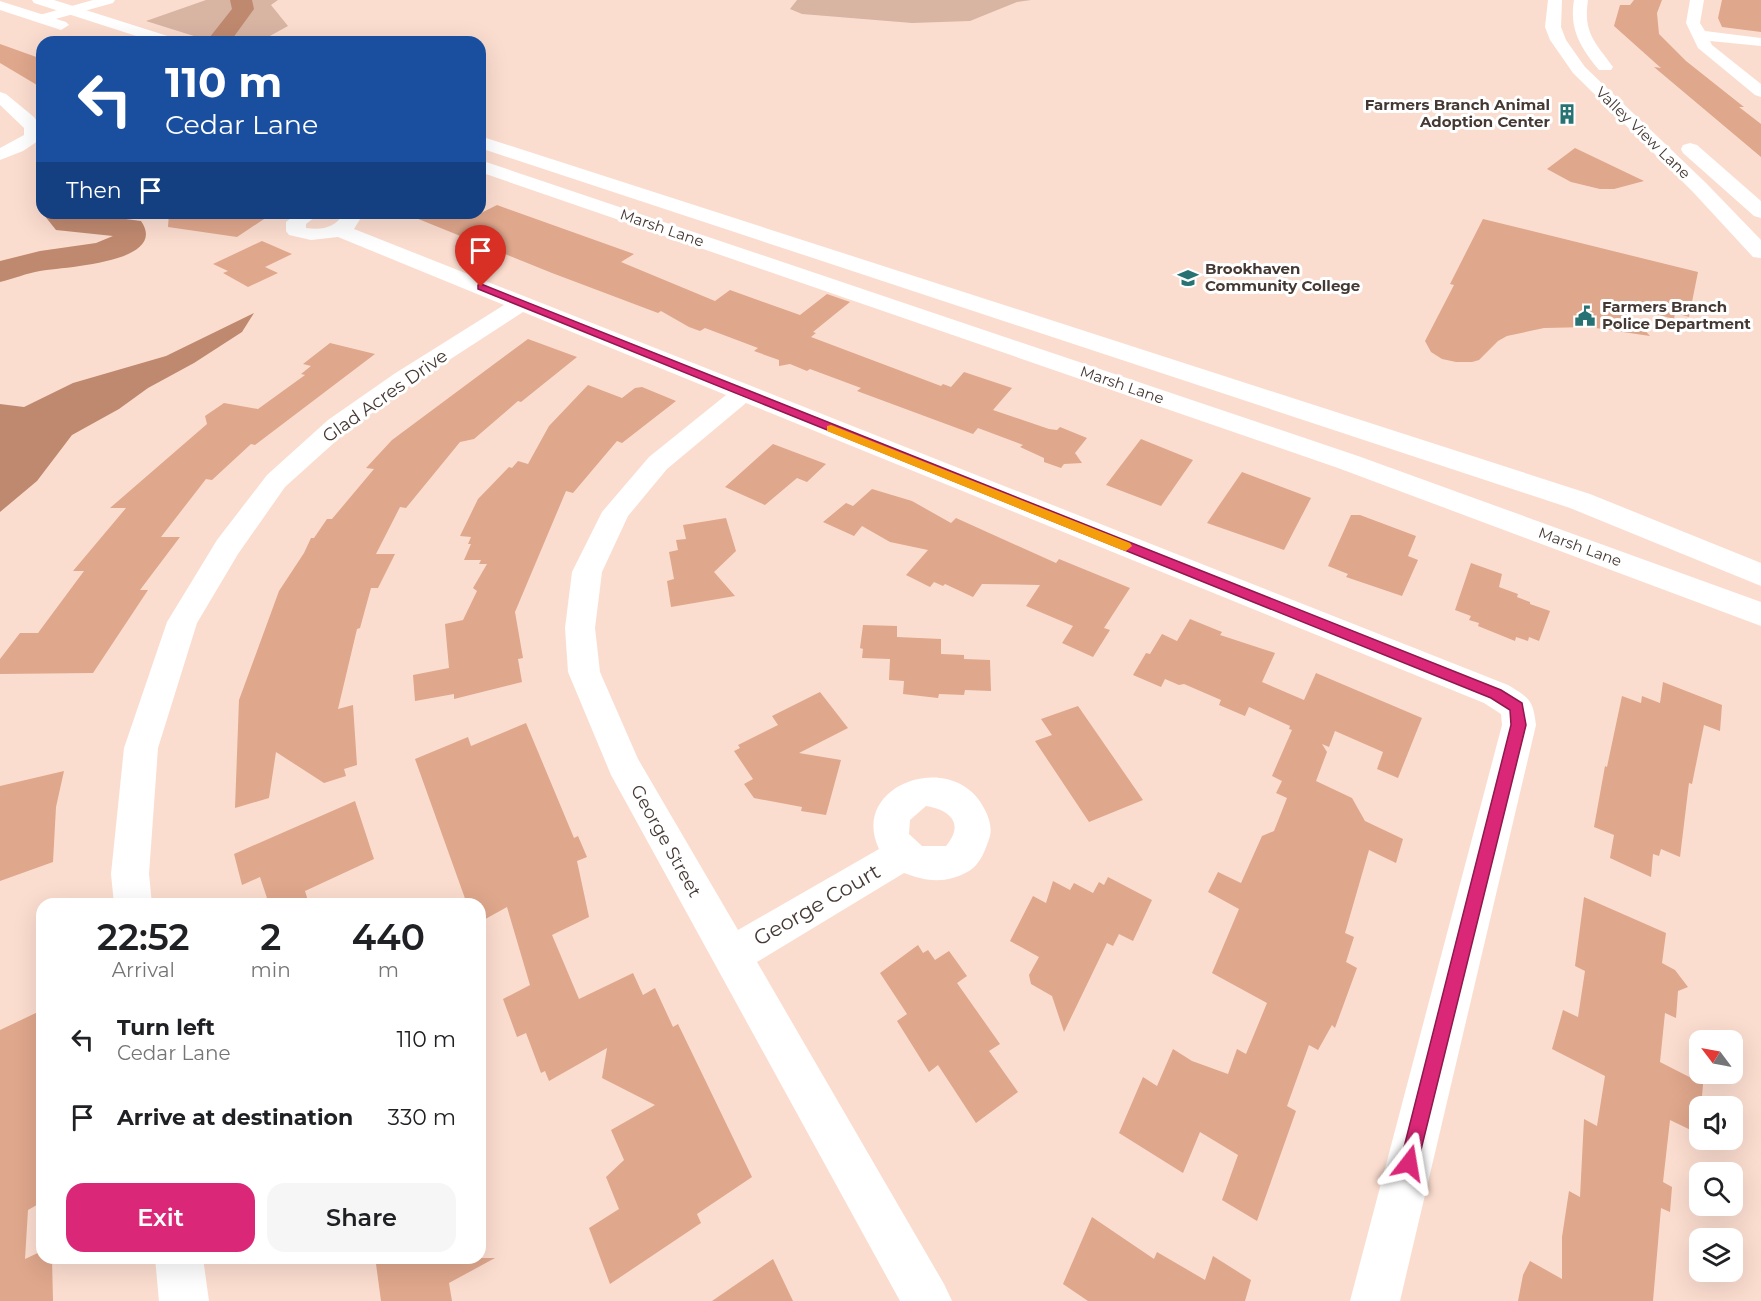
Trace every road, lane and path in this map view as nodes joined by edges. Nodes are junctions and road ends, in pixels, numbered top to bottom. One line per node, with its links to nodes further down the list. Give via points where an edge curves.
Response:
1 (39, 0): 7 (main road)
2 (108, 0): 7 (street)
3 (1555, 0): 18 (main road, Valley View Lane, via 1553,27 1558,40 1591,83)
4 (1581, 0): 13 (main road, Valley View Lane, via 1578,15 1582,37)
5 (1697, 0): 10 (street, via 1693,16)
6 (0, 5): 8 (main road)
7 (71, 10): 8 (street); 11 (main road)
8 (42, 19): 9 (main road)
9 (72, 29)
10 (1698, 35): 12 (street); 14 (street, via 1721,62)
11 (152, 36)
12 (1761, 42)
13 (1620, 82)
14 (1761, 92)
15 (0, 98): 20 (street, via 33,128 32,137)
16 (1676, 135): 19 (main road, Valley View Lane)
17 (486, 144): 28 (main road, Marsh Lane, via 1580,501)
18 (1660, 150): 19 (main road); 25 (main road, Valley View Lane)
19 (1693, 152): 22 (main road, Valley View Lane)
20 (0, 155)
21 (486, 168): 29 (main road, Marsh Lane, via 1348,462)
22 (1761, 212)
23 (301, 219): 24 (street, via 296,222 296,231 319,234)
24 (344, 221): 26 (street)
25 (1761, 252)
26 (522, 303): 27 (street); 31 (street, Glad Acres Drive, via 337,426 276,481 227,547 182,622 141,748 130,874)
27 (742, 393): 32 (street, George Street, via 658,463 616,512 587,572 580,628 584,672 623,765); 36 (street, via 1496,694 1517,707 1519,725)
28 (1761, 576)
29 (1761, 614)
30 (903, 854): 32 (street, George Court)
31 (132, 898)
32 (730, 956): 35 (street, George Street)
33 (180, 1264): 34 (street)
34 (184, 1301)
35 (927, 1301)
36 (1375, 1301)

